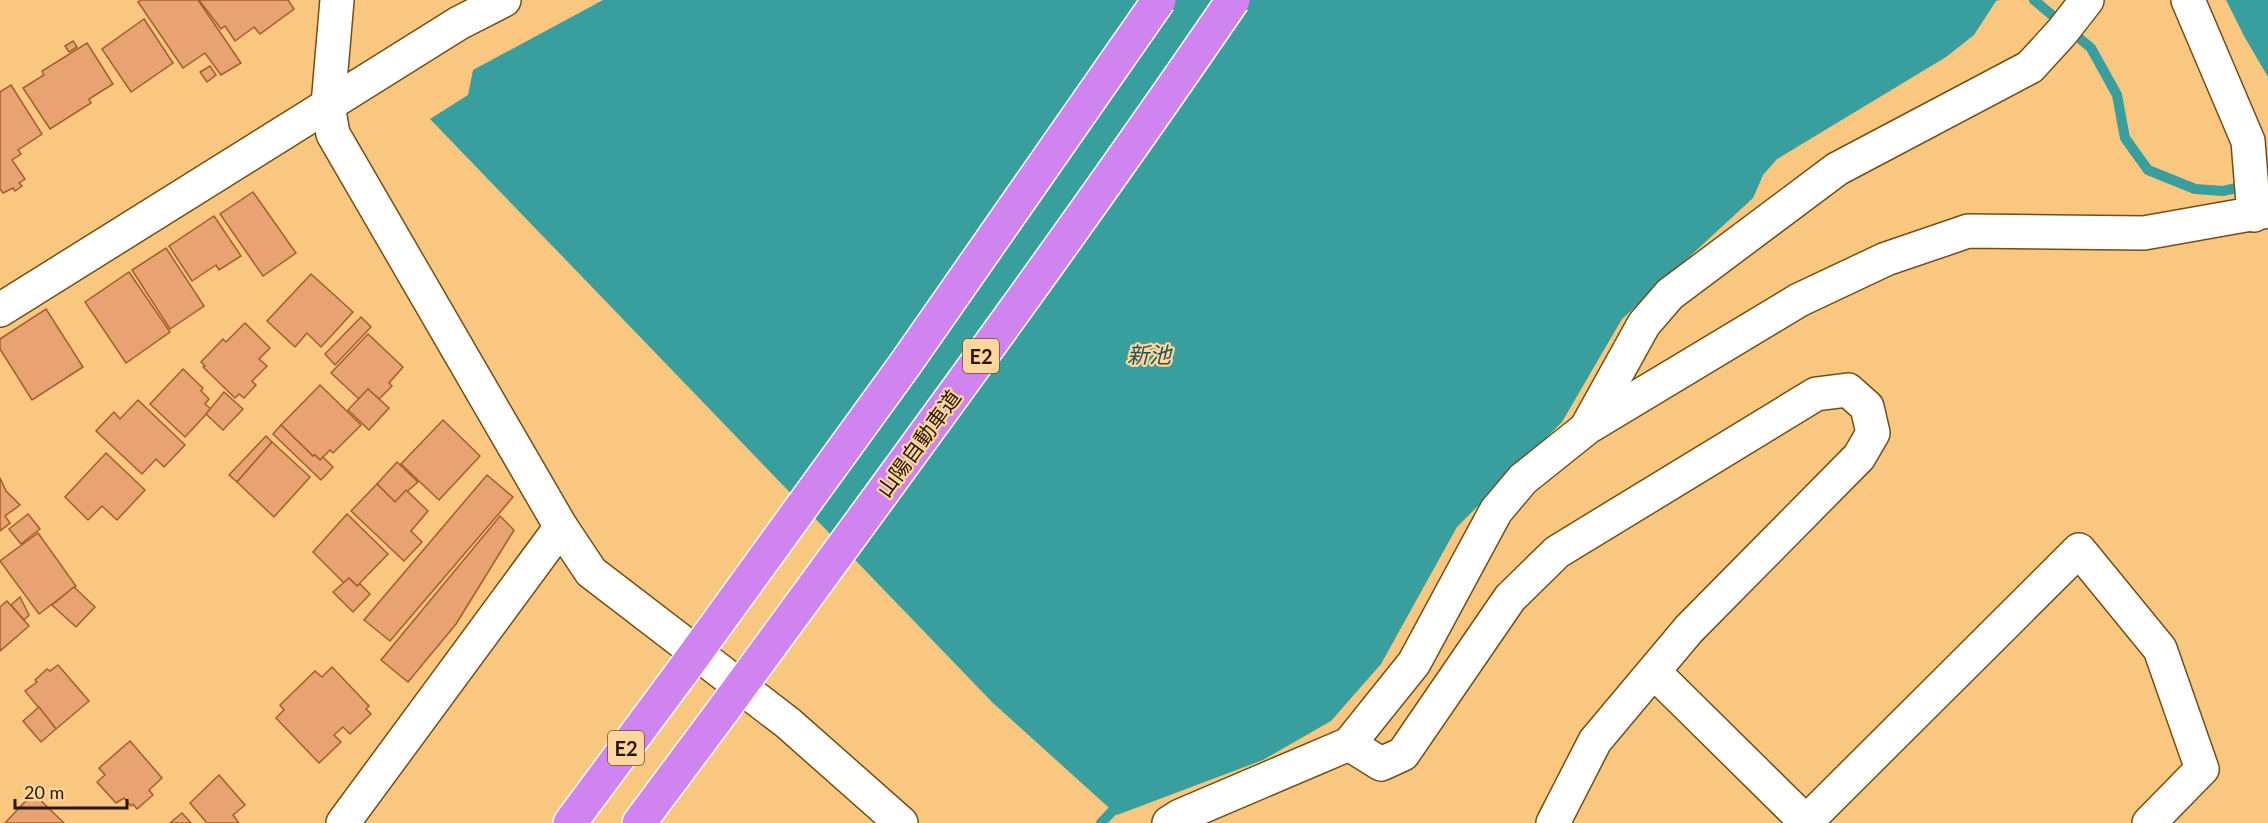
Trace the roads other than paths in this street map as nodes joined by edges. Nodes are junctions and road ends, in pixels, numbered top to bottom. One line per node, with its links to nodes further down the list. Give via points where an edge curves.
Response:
1 (337, 0): 7 (street)
2 (504, 0): 7 (street, via 459,23)
3 (1159, 0): 15 (highway, E2, bridge, via 906,363)
4 (1233, 0): 16 (highway, 山陽自動車道 / E2, bridge, via 936,419)
5 (2188, 0): 8 (street, via 2248,141)
6 (2075, 16): 10 (street, via 2030,67 1837,169 1670,294 1644,324)
7 (328, 105): 9 (street); 11 (street, via 333,134)
8 (2256, 199): 10 (street, via 2144,233 1968,231 1886,259 1799,300)
9 (0, 310)
10 (1588, 427): 13 (street, via 1523,479 1496,510 1414,663)
11 (561, 527): 14 (street); 17 (street, via 591,572 788,723)
12 (1654, 672): 13 (street, via 1689,629 1859,458 1873,433 1867,407 1848,390 1816,394 1557,552 1510,598 1403,754 1381,764); 19 (street, via 1595,741); 20 (street)
13 (1349, 744): 18 (street)
14 (343, 823)
15 (570, 823)
16 (639, 823)
17 (901, 823)
18 (1169, 823)
19 (1554, 823)
20 (1806, 823): 21 (street, via 2079,550 2160,650 2202,769)
21 (2149, 823)

